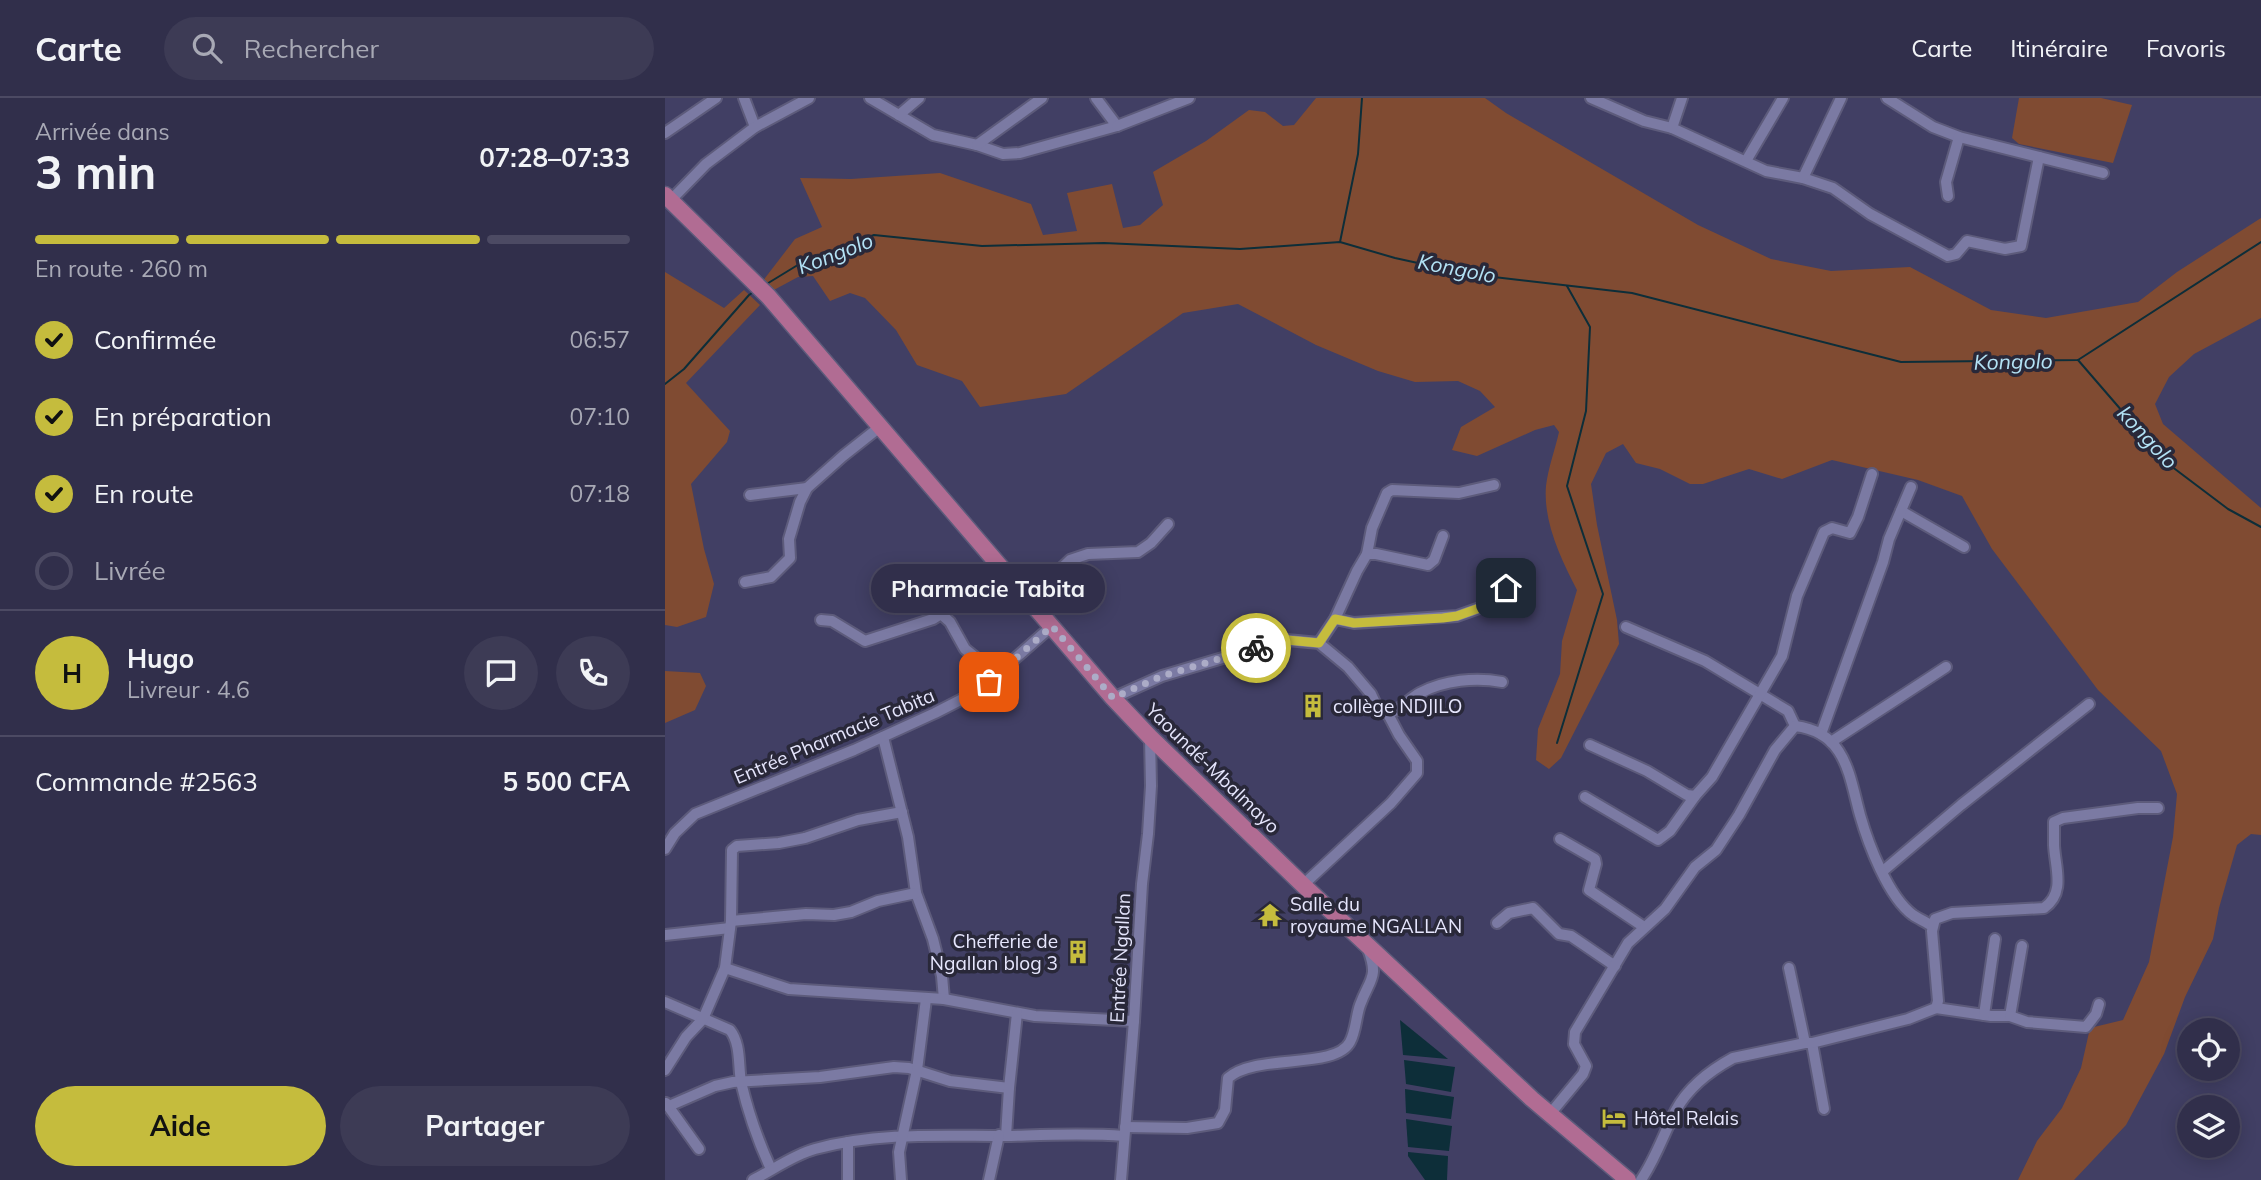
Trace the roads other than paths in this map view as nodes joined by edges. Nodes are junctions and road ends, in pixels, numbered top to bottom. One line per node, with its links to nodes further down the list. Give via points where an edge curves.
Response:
1 (716, 98): 18 (street)
2 (744, 98): 16 (street)
3 (809, 98): 16 (street)
4 (870, 98): 14 (street)
5 (919, 98): 14 (street)
6 (1042, 98): 20 (street)
7 (1096, 98): 15 (street)
8 (1189, 98): 15 (street)
9 (1591, 98): 17 (street)
10 (1682, 98): 17 (street)
11 (1783, 98): 22 (street)
12 (1841, 98): 24 (street)
13 (1887, 98): 19 (street, via 1933,127)
14 (899, 115): 20 (street, via 933,135)
15 (1117, 126): 20 (street, via 1011,155)
16 (755, 127): 26 (street)
17 (1672, 128): 22 (street)
18 (665, 133)
19 (1959, 137): 21 (street); 25 (street, via 1946,182)
20 (977, 145)
21 (2039, 157): 23 (street); 24 (street, via 2021,246 2005,249 1967,241 1952,256 1870,214 1833,188)
22 (1746, 161): 24 (street, via 1766,171)
23 (2103, 173)
24 (1803, 178)
25 (1948, 196)
26 (667, 198): 27 (highway, Yaoundé-Mbalmayo, via 763,291)
27 (881, 426): 31 (street); 40 (highway, Yaoundé-Mbalmayo)
28 (1873, 474): 49 (street, via 1850,533 1832,528 1824,532 1797,596 1782,656)
29 (1494, 485): 37 (street, via 1459,493 1392,490 1384,497)
30 (1911, 487): 33 (street)
31 (807, 488): 32 (street); 38 (street, via 789,539 790,558 771,577)
32 (750, 495)
33 (1901, 511): 36 (street); 54 (street)
34 (1168, 524): 40 (street, via 1138,552 1088,554 1070,560)
35 (1443, 536): 37 (street, via 1428,565)
36 (1964, 547)
37 (1367, 554): 41 (street)
38 (745, 582)
39 (1506, 588): 41 (street, via 1499,601 1457,616 1354,623)
40 (1028, 600): 43 (highway, Yaoundé-Mbalmayo)
41 (1335, 619): 45 (street)
42 (821, 620): 47 (street, via 832,621 865,641 941,614)
43 (1052, 626): 47 (street, Entrée Pharmacie Tabita); 50 (highway, Yaoundé-Mbalmayo)
44 (1626, 627): 49 (street, via 1705,661)
45 (1319, 643): 50 (street, via 1287,640 1263,646 1162,676); 52 (street, via 1348,667 1378,709)
46 (1945, 667): 57 (street)
47 (989, 682): 55 (street, Entrée Pharmacie Tabita)
48 (1502, 682): 52 (street, via 1487,679 1437,686)
49 (1761, 694): 53 (street, via 1788,711); 59 (street, via 1712,777)
50 (1113, 698): 56 (highway, Yaoundé-Mbalmayo)
51 (2089, 704): 65 (street)
52 (1388, 715): 66 (street, via 1417,761 1417,773)
53 (1795, 726): 54 (street); 71 (street, via 1775,750 1716,850 1695,867 1665,909)
54 (1821, 734): 57 (street)
55 (883, 737): 62 (street); 64 (street, Entrée Pharmacie Tabita, via 695,814)
56 (1150, 737): 66 (highway, Yaoundé-Mbalmayo); 88 (street, Entrée Ngallan, via 1151,786)
57 (1831, 743): 65 (street, via 1846,762)
58 (1590, 745): 59 (street)
59 (1695, 796): 60 (street, via 1658,840)
60 (1585, 797)
61 (2158, 808): 70 (street, via 2055,821 2057,882 2049,905 1952,913 1934,919)
62 (902, 812): 67 (street); 69 (street, via 858,820 805,838 734,847)
63 (1560, 839): 71 (street, via 1595,859 1589,890)
64 (665, 849)
65 (1883, 872): 70 (street, via 1911,914)
66 (1303, 885): 74 (highway, Yaoundé-Mbalmayo)
67 (916, 893): 69 (street, via 834,915); 80 (street, via 933,939)
68 (1497, 923): 76 (street, via 1510,913 1533,908 1559,934 1571,936)
69 (731, 925): 72 (street); 77 (street)
70 (1932, 926): 83 (street)
71 (1644, 927): 76 (street, via 1628,943)
72 (665, 935)
73 (1995, 939): 85 (street)
74 (1364, 940): 96 (highway, Yaoundé-Mbalmayo); 97 (street, via 1374,973 1345,1049 1326,1057 1239,1070 1228,1078 1225,1110 1218,1123)
75 (2022, 946): 86 (street)
76 (1615, 967): 96 (street, via 1575,1032 1574,1044 1586,1066 1583,1074)
77 (725, 968): 79 (street, via 789,989); 87 (street)
78 (1789, 968): 89 (street)
79 (926, 999): 80 (street); 91 (street)
80 (944, 999): 84 (street)
81 (665, 1002): 87 (street)
82 (2099, 1004): 86 (street, via 2086,1027 2027,1022)
83 (1936, 1008): 85 (street); 89 (street)
84 (1017, 1013): 88 (street); 93 (street)
85 (1983, 1015): 86 (street)
86 (2010, 1016)
87 (703, 1019): 90 (street); 92 (street, via 735,1036)
88 (1134, 1021): 97 (street, Entrée Ngallan)
89 (1808, 1043): 95 (street); 108 (street, via 1733,1058 1709,1074 1677,1108)
90 (665, 1070)
91 (917, 1070): 92 (street, via 894,1067); 93 (street, via 950,1081); 99 (street)
92 (741, 1081): 94 (street); 102 (street)
93 (1009, 1088): 98 (street)
94 (667, 1103): 101 (street)
95 (1825, 1109)
96 (1550, 1114): 107 (highway, Yaoundé-Mbalmayo)
97 (1124, 1132): 98 (street); 106 (street, Entrée Ngallan)
98 (1003, 1135): 99 (street); 105 (street)
99 (903, 1136): 100 (street); 104 (street)
100 (848, 1142): 102 (street, via 812,1150); 103 (street)
101 (699, 1149)
102 (763, 1176)
103 (848, 1180)
104 (901, 1180)
105 (989, 1180)
106 (1121, 1180)
107 (1628, 1180)
108 (1641, 1180)

